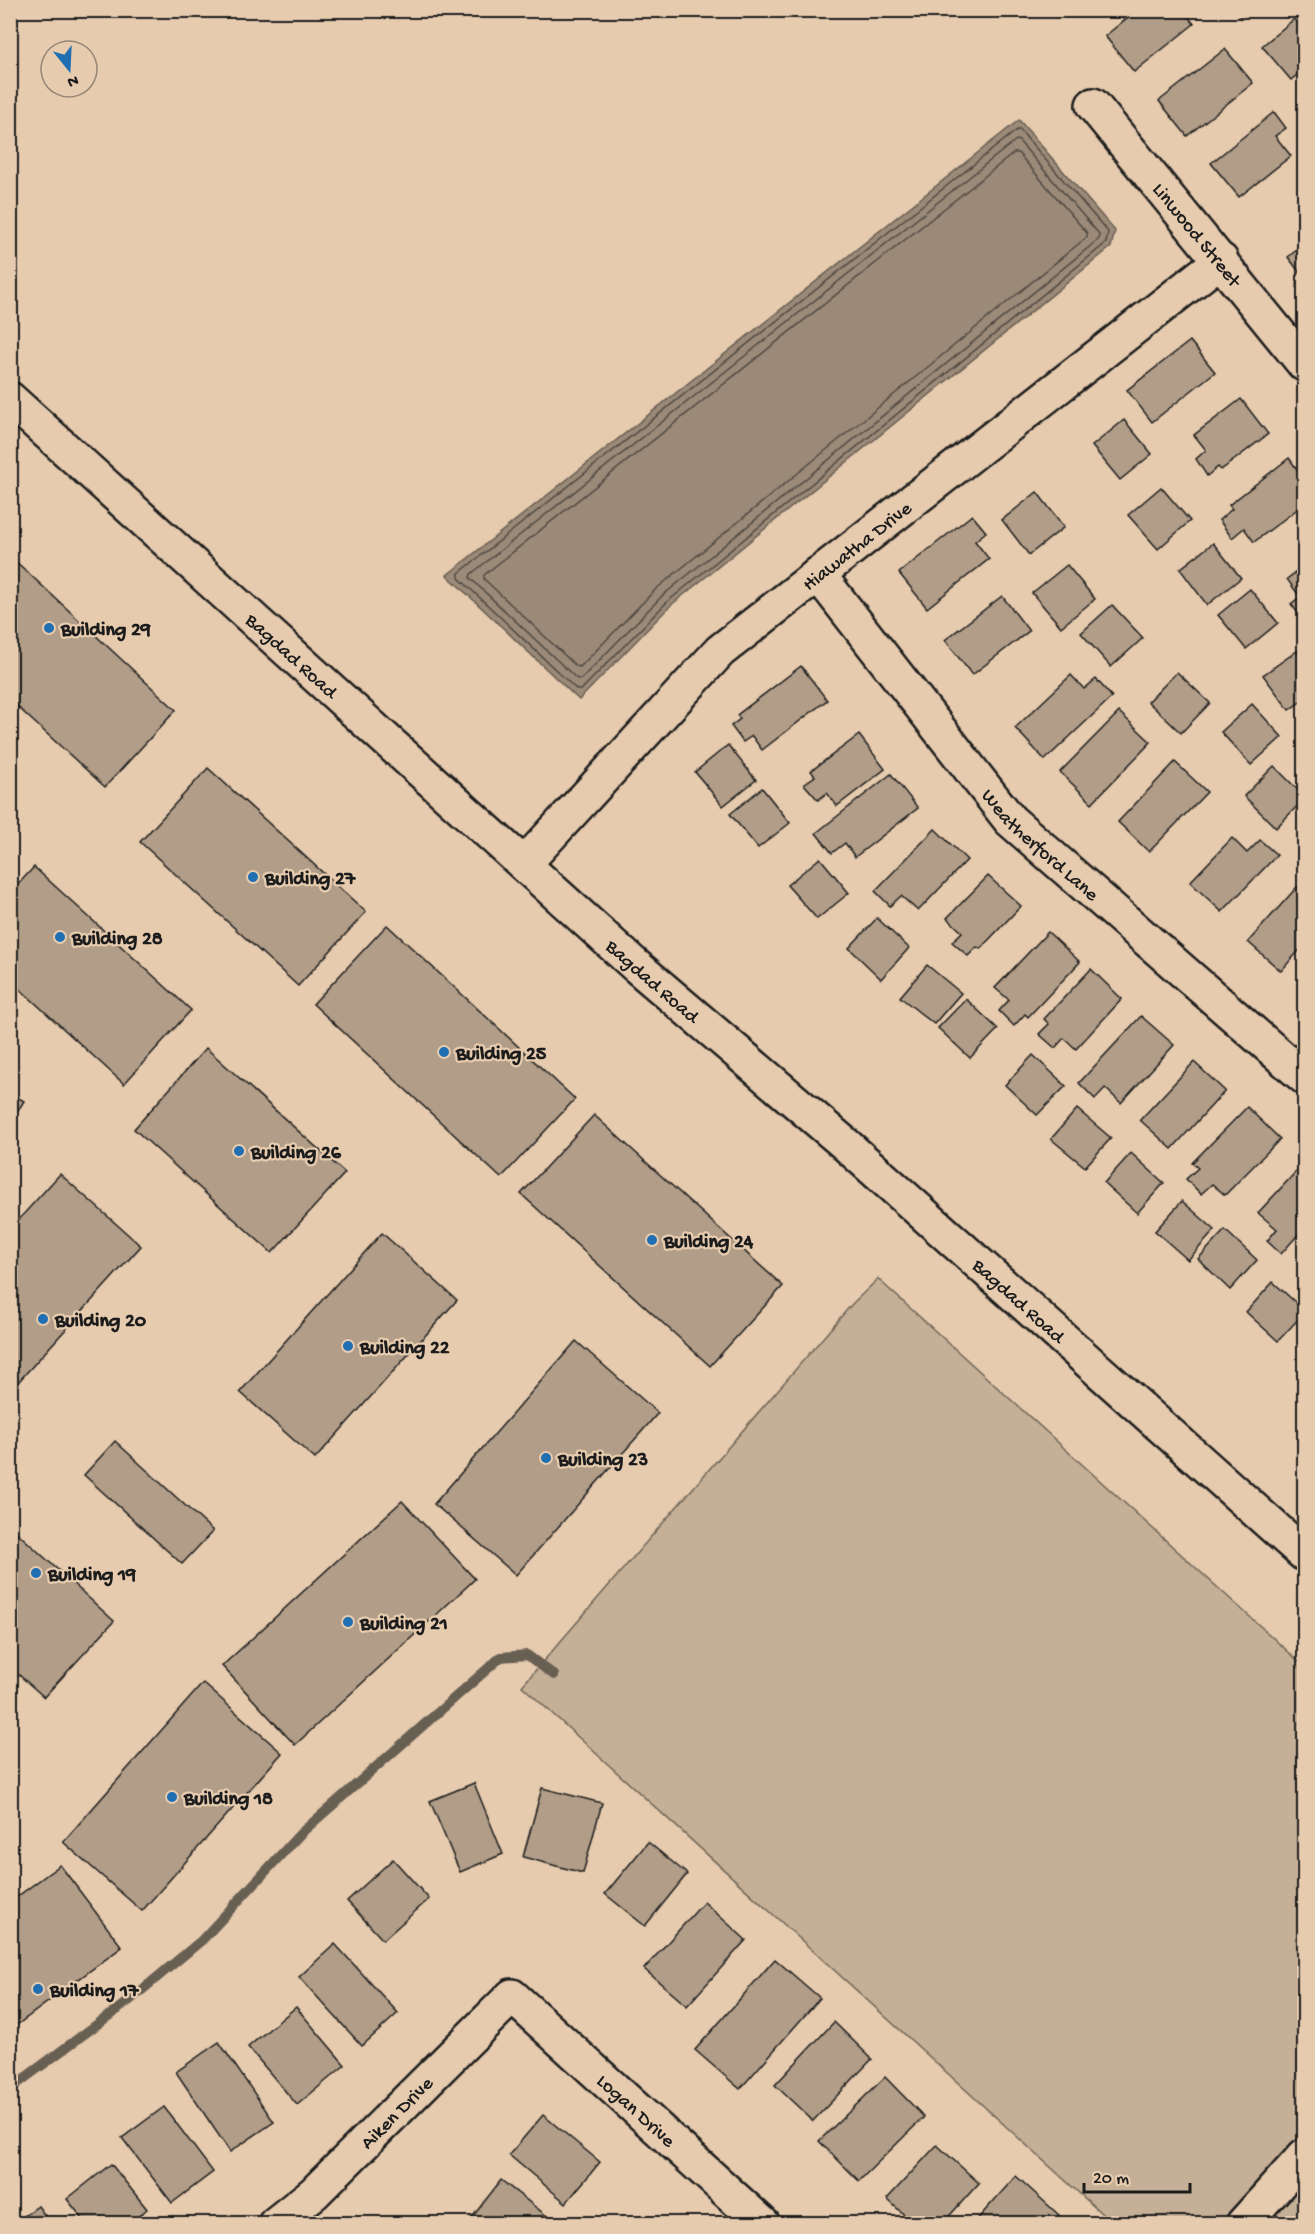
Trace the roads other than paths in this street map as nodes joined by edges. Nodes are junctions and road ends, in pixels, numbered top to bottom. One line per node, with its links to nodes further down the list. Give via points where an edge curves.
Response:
1 (1093, 105): 2 (street, Linwood Street)
2 (1221, 260): 3 (street, Linwood Street); 5 (street, Hiawatha Drive)
3 (1305, 364)
4 (10, 399): 6 (street, Bagdad Road)
5 (818, 574): 6 (street, Hiawatha Drive, via 720,651); 7 (street, Weatherford Lane, via 1010,820)
6 (524, 864): 8 (street, Bagdad Road)
7 (1305, 1077)
8 (1305, 1554)
9 (512, 1996): 11 (street, Aiken Drive, via 314,2193); 12 (street, Logan Drive)
10 (1305, 2156): 13 (street)
11 (275, 2223)
12 (763, 2223)
13 (1243, 2223)

